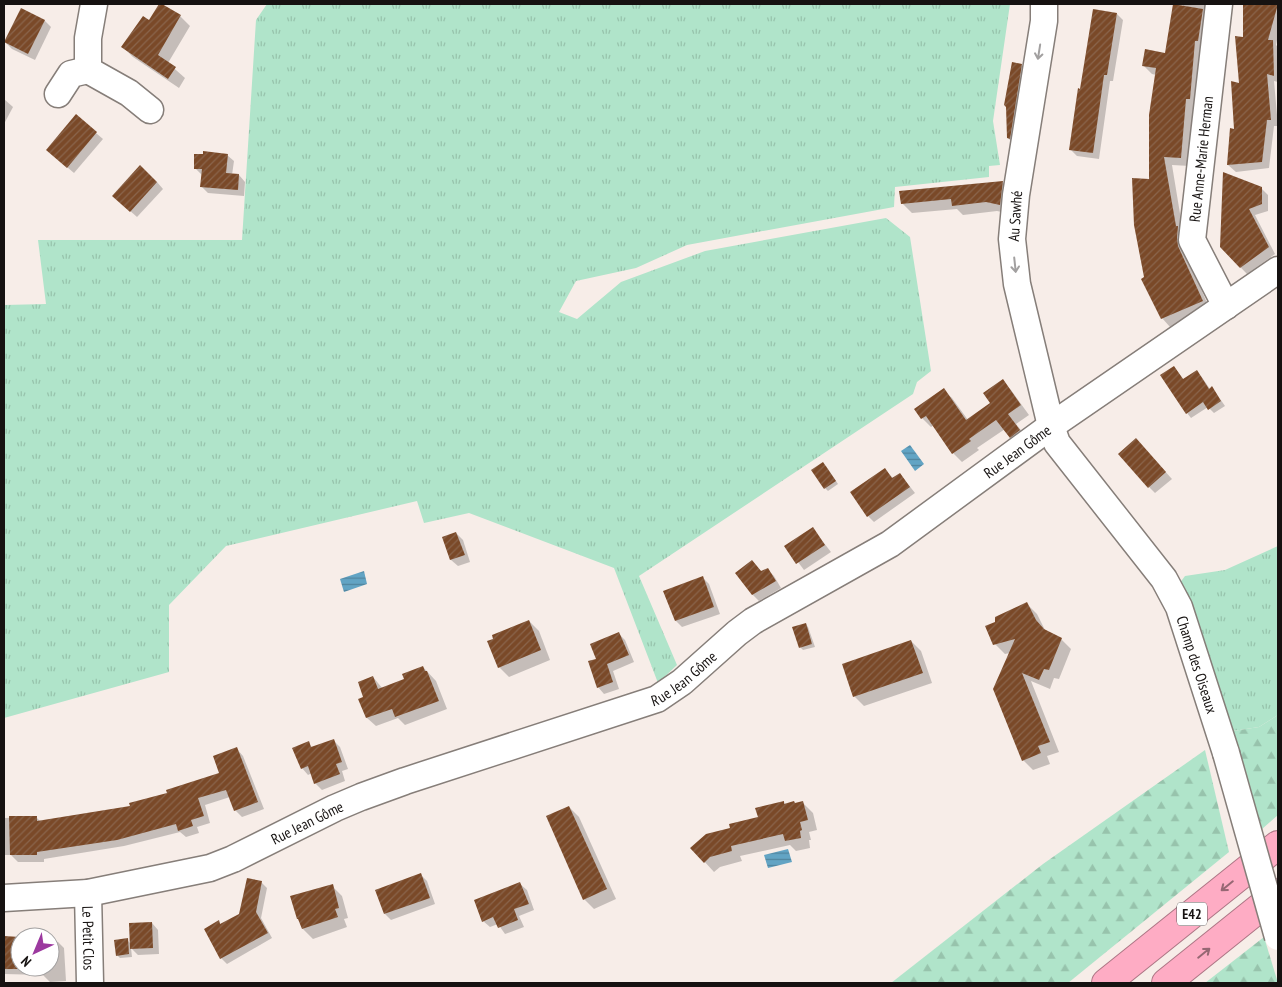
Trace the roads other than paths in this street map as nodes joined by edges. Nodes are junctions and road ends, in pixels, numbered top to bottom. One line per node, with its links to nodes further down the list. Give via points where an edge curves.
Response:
1 (94, 4): 4 (street, via 88,38)
2 (1044, 4): 9 (street, Au Sawhé, one-way to 9, via 1012,239 1017,284)
3 (1219, 4): 8 (street, Rue Anne-Marie Herman, via 1192,240)
4 (88, 70): 5 (street, via 71,74); 6 (street, via 129,93)
5 (58, 94)
6 (150, 110)
7 (1278, 270): 8 (street, Rue Jean Gôme)
8 (1226, 306): 9 (street, Rue Jean Gôme)
9 (1051, 426): 11 (street, Rue Jean Gôme, via 890,544 753,621 682,682 657,699 405,781 335,808 210,868); 14 (street, Champ des Oiseaux, bridge, via 1057,443 1164,580 1179,607 1226,753)
10 (1278, 845): 16 (highway, E42, one-way to 16)
11 (88, 893): 13 (street, Rue Jean Gôme); 15 (street, Le Petit Clos)
12 (1278, 893): 17 (highway, E42, one-way to 12)
13 (4, 898)
14 (1278, 937)
15 (90, 983)
16 (1106, 983)
17 (1166, 983)

